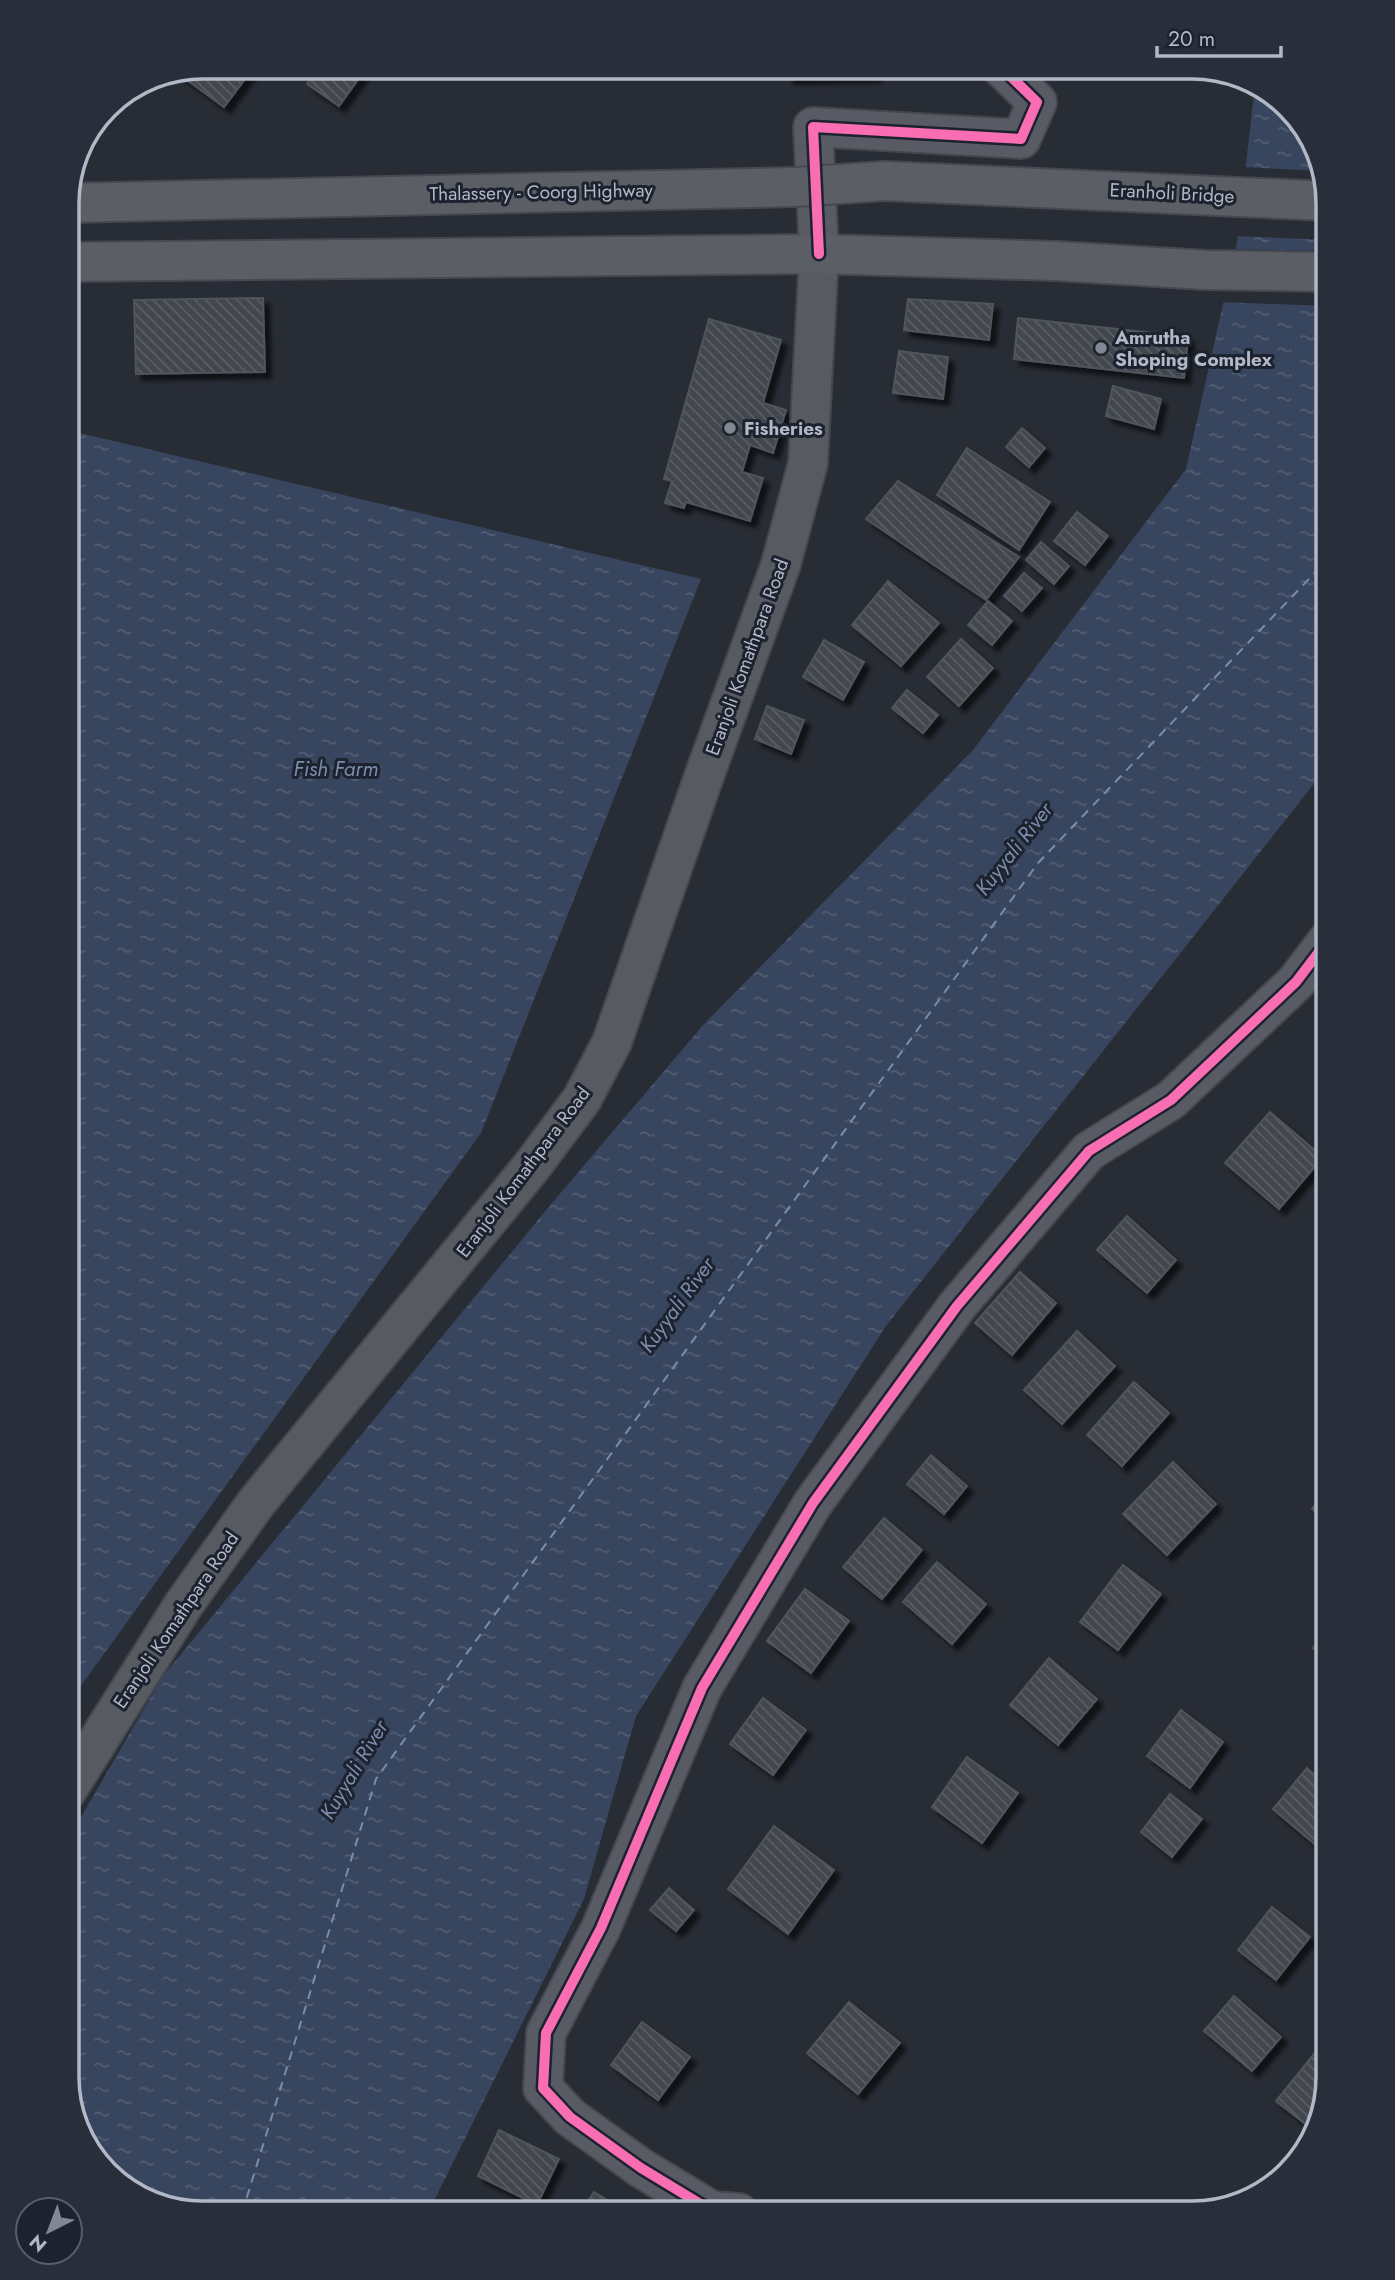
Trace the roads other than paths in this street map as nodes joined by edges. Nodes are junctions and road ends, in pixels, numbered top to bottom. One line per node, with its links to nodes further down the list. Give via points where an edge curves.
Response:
1 (1013, 79): 5 (street, via 1037,103 1021,139 813,127)
2 (1015, 185): 3 (main road, Eranholi Bridge); 4 (main road, Thalassery - Coorg Highway, bridge, via 885,181 795,187)
3 (1316, 200)
4 (79, 203)
5 (819, 254): 6 (main road); 7 (main road); 9 (main road, Eranjoli Komathpara Road, via 808,463 781,564 612,1042 582,1099 532,1166 256,1503 184,1604)
6 (79, 262)
7 (1316, 272)
8 (1316, 956): 10 (street, via 1296,982 1171,1100 1089,1151 957,1306 813,1503 702,1688 601,1927 546,2033 543,2088 570,2118 641,2168)
9 (79, 1770)
10 (700, 2201)

